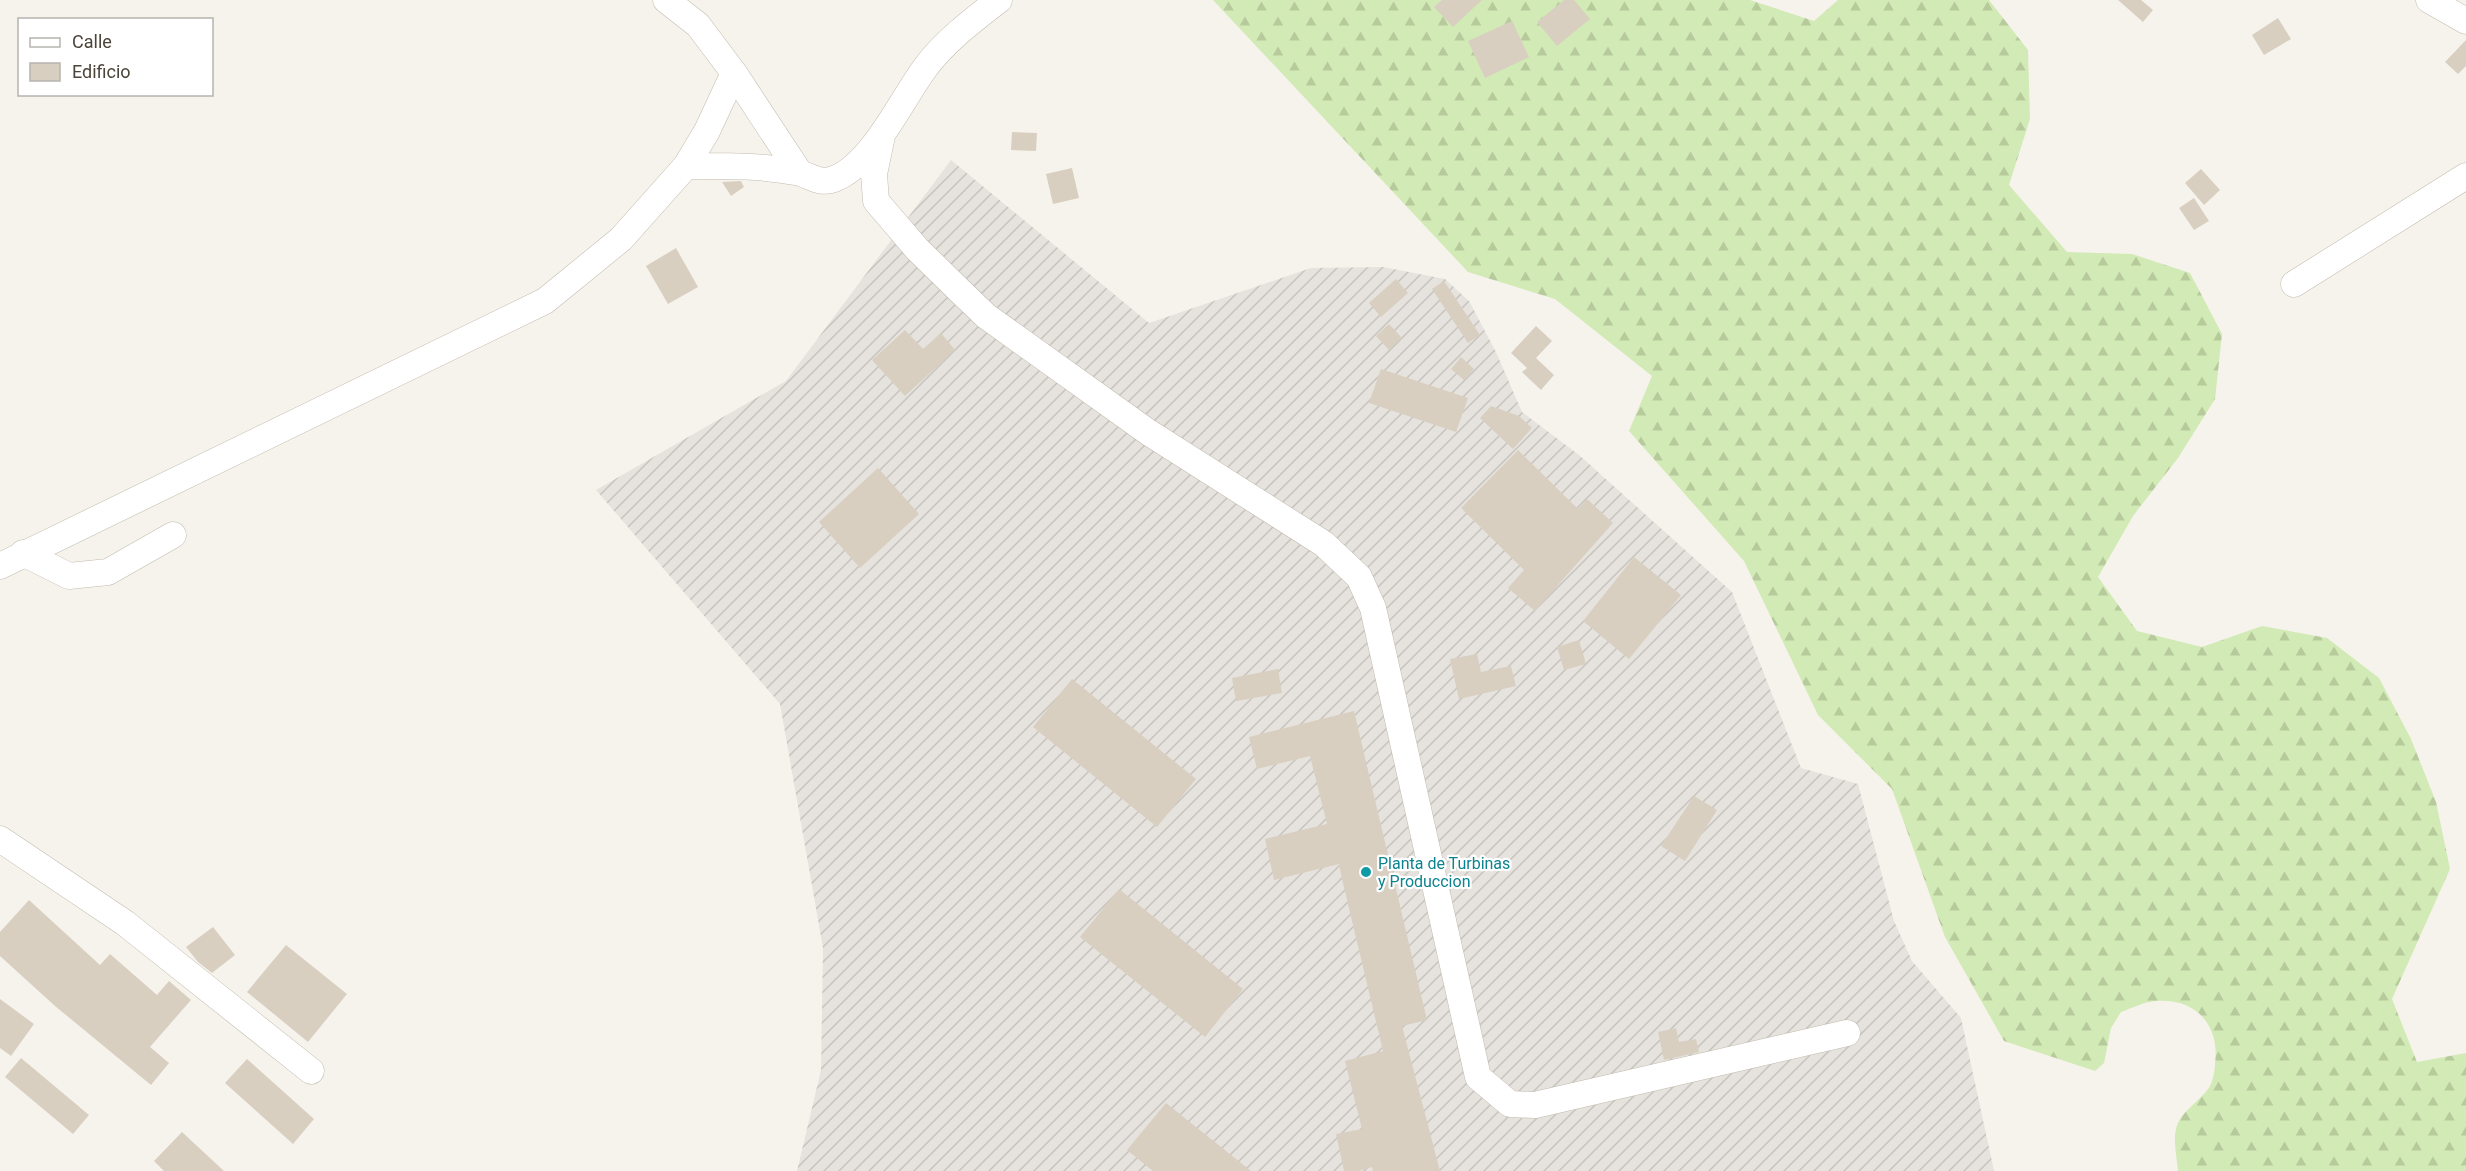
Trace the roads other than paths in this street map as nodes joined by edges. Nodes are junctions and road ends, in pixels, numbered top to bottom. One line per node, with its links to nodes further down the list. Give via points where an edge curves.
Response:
1 (666, 0): 5 (street, via 698,25)
2 (999, 0): 6 (street, via 971,21 926,66)
3 (2429, 0): 4 (street)
4 (2466, 21)
5 (734, 73): 7 (street); 8 (street)
6 (882, 136): 8 (street, via 848,171 833,180 813,180); 15 (street, via 874,174 876,201 917,249 986,316 1148,432 1324,544 1359,577 1376,619 1478,1077 1510,1104 1535,1105)
7 (686, 166): 8 (street, via 747,165); 12 (street, via 621,239 544,301)
8 (799, 172)
9 (2466, 176): 10 (street)
10 (2294, 284)
11 (173, 535): 12 (street, via 108,572 69,576)
12 (23, 553): 13 (street)
13 (0, 566)
14 (0, 839): 16 (street, via 125,923)
15 (1846, 1033)
16 (311, 1071)

